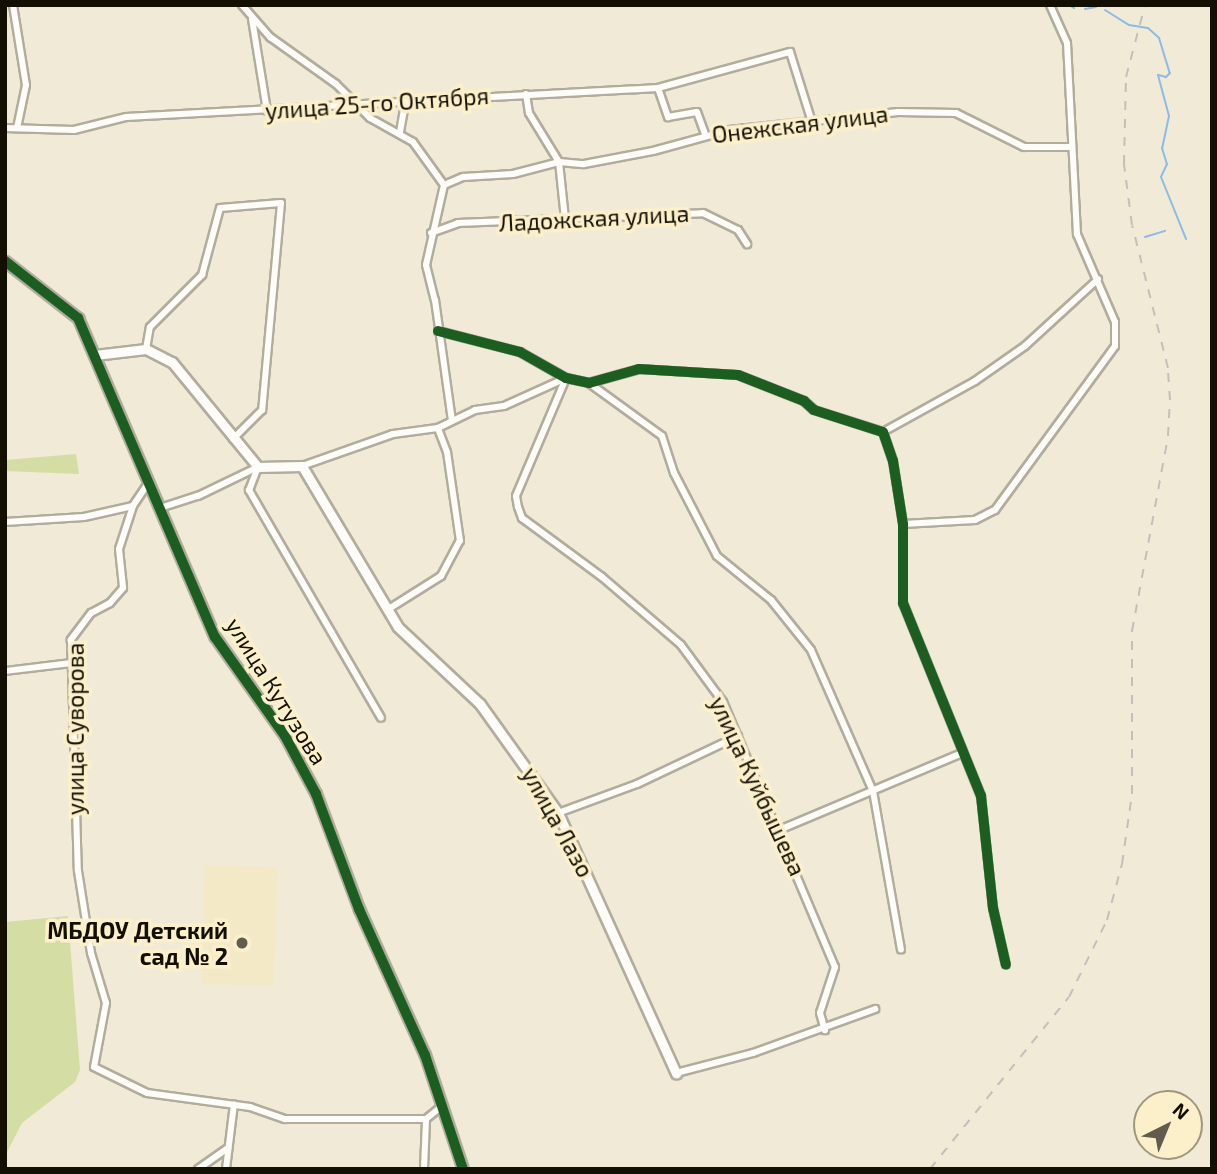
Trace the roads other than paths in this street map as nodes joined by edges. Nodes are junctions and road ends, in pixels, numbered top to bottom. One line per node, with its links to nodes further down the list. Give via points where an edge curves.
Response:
1 (12, 5): 4 (street); 13 (street, via 26,85)
2 (242, 5): 5 (street)
3 (1050, 5): 16 (street, via 1067,43)
4 (5, 6)
5 (251, 18): 9 (street, via 337,84); 10 (street)
6 (658, 88): 7 (street, улица 25-го Октября); 11 (street, улица 25-го Октября, via 790,52); 15 (street, via 668,117 697,112)
7 (526, 94): 8 (street, улица 25-го Октября); 17 (street, via 529,113)
8 (405, 104): 9 (street, улица 25-го Октября); 14 (street)
9 (356, 106): 10 (street, улица 25-го Октября); 14 (street)
10 (267, 111): 13 (street, улица 25-го Октября, via 126,117 74,130)
11 (811, 119): 15 (street, Онежская улица); 16 (street, Онежская улица, via 956,113 1024,147)
12 (5, 128): 13 (street, улица 25-го Октября)
13 (16, 128)
14 (400, 132): 18 (street, via 413,142)
15 (705, 134): 17 (street, Онежская улица, via 653,151 584,164)
16 (1071, 147): 23 (street, via 1077,234)
17 (559, 162): 18 (street, Онежская улица, via 513,174 463,177); 19 (street)
18 (444, 185): 20 (street)
19 (565, 219): 20 (street, Ладожская улица, via 458,223); 21 (street, Ладожская улица, via 703,213 738,230)
20 (431, 233): 24 (street, via 426,265)
21 (747, 244)
22 (5, 261): 26 (street, via 67,305)
23 (1098, 279): 31 (street, via 1025,346 975,381); 39 (street, via 1115,323 1115,346 995,510 975,520)
24 (438, 331): 27 (street, via 520,352); 29 (street)
25 (146, 349): 26 (street); 32 (street, via 186,375); 32 (street, via 150,327 202,275 220,208 281,203 262,410)
26 (96, 355): 35 (street, улица Кутузова)
27 (566, 379): 28 (street); 29 (street, via 504,406 485,406); 44 (street, улица Куйбышева, via 516,496 522,518 603,577 681,645 723,702)
28 (589, 383): 31 (street, via 639,369 738,375 804,401 814,410); 46 (street, via 662,436 674,473 717,556 771,600 799,631)
29 (452, 421): 30 (street)
30 (438, 428): 33 (street, via 393,434); 40 (street, via 447,452 460,541 441,576)
31 (883, 432): 39 (street, via 893,461)
32 (233, 439): 34 (street)
33 (302, 466): 34 (street); 40 (street, улица Лазо)
34 (258, 467): 37 (street, via 198,496); 43 (street, via 249,490)
35 (149, 482): 36 (street, улица Суворова); 37 (street, улица Кутузова)
36 (133, 506): 38 (street, via 84,517); 41 (street, улица Суворова, via 119,549 123,588 75,629)
37 (160, 508): 55 (street, улица Кутузова, via 215,637 285,736 316,794)
38 (5, 522)
39 (903, 524): 45 (street, via 903,603)
40 (387, 610): 47 (street, улица Лазо, via 398,627 480,704)
41 (71, 663): 42 (street); 54 (street, улица Суворова, via 78,871 91,953 106,1003 97,1071 147,1093)
42 (5, 671)
43 (381, 718)
44 (738, 736): 47 (street); 48 (street, улица Куйбышева)
45 (962, 753): 46 (street); 50 (street, via 981,796 992,908)
46 (873, 791): 48 (street); 49 (street)
47 (558, 813): 53 (street, улица Лазо)
48 (779, 830): 52 (street, улица Куйбышева, via 835,967 820,1013)
49 (901, 950)
50 (1006, 965)
51 (874, 1009): 52 (street, улица Лазо)
52 (825, 1030): 53 (street, улица Лазо)
53 (676, 1073)
54 (234, 1104): 56 (street, via 285,1119); 57 (street)
55 (442, 1106): 56 (street); 61 (street, улица Кутузова)
56 (426, 1119): 60 (street)
57 (228, 1148): 58 (street); 59 (street)
58 (198, 1169)
59 (226, 1169)
60 (424, 1169)
61 (463, 1169)

